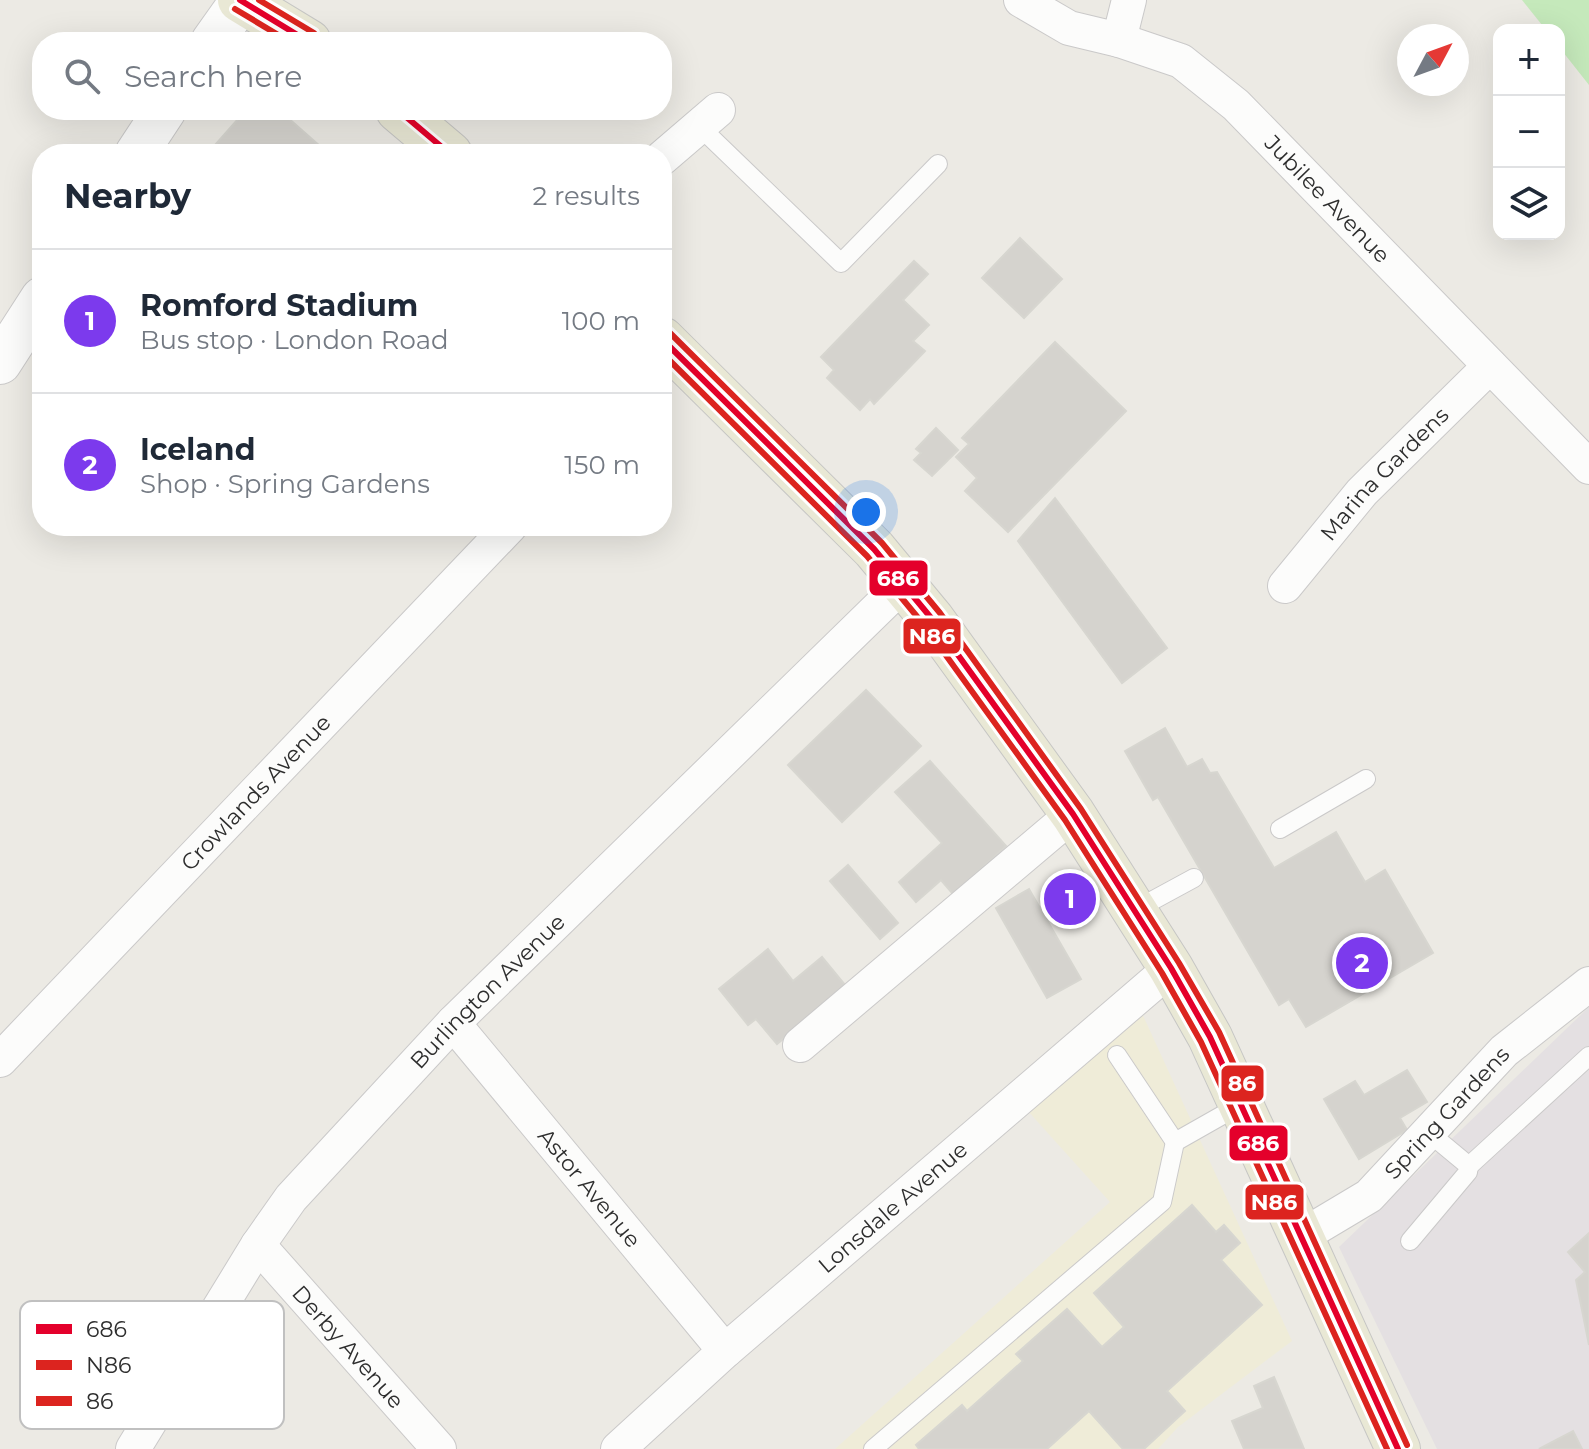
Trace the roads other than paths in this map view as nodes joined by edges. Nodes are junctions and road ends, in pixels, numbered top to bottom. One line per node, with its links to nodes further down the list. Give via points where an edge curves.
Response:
1 (241, 0): 4 (street); 5 (main road)
2 (1021, 0): 6 (street, Jubilee Avenue, via 1069,28)
3 (1129, 0): 6 (street)
4 (219, 32)
5 (293, 32)
6 (1119, 40): 17 (street, Jubilee Avenue, via 1181,61 1236,105)
7 (709, 119): 12 (street); 13 (lane, via 841,263)
8 (158, 120): 10 (street)
9 (410, 120): 11 (main road)
10 (143, 144)
11 (438, 144)
12 (672, 150)
13 (938, 164)
14 (32, 313): 16 (street)
15 (672, 357): 20 (main road, via 874,549)
16 (0, 363)
17 (1490, 366): 18 (street, Jubilee Avenue); 21 (street, Marina Gardens, via 1362,492)
18 (1589, 467)
19 (500, 536): 33 (street, Crowlands Avenue)
20 (903, 584): 23 (main road); 29 (street, Burlington Avenue)
21 (1285, 586)
22 (1366, 779): 24 (lane)
23 (1073, 814): 26 (main road); 30 (street)
24 (1280, 829)
25 (1194, 878): 26 (lane)
26 (1135, 910): 27 (main road)
27 (1171, 968): 34 (main road); 42 (street, Lonsdale Avenue)
28 (1589, 984): 35 (street, Spring Gardens, via 1504,1051)
29 (453, 1023): 40 (street, Burlington Avenue, via 291,1198); 42 (street, Astor Avenue)
30 (800, 1045)
31 (1117, 1055): 36 (lane)
32 (1589, 1056): 37 (lane)
33 (0, 1060)
34 (1242, 1104): 36 (lane); 38 (main road)
35 (1428, 1132): 37 (lane); 38 (street, Spring Gardens, via 1369,1196)
36 (1175, 1142): 47 (lane, via 1162,1202)
37 (1469, 1166): 39 (lane)
38 (1302, 1236): 48 (main road)
39 (1410, 1241)
40 (258, 1245): 41 (street, Burlington Avenue); 45 (street, Derby Avenue)
41 (224, 1301)
42 (725, 1351): 46 (street, Lonsdale Avenue)
43 (145, 1429): 44 (street, Burlington Avenue)
44 (133, 1449)
45 (439, 1449)
46 (618, 1449)
47 (873, 1449)
48 (1398, 1449)

